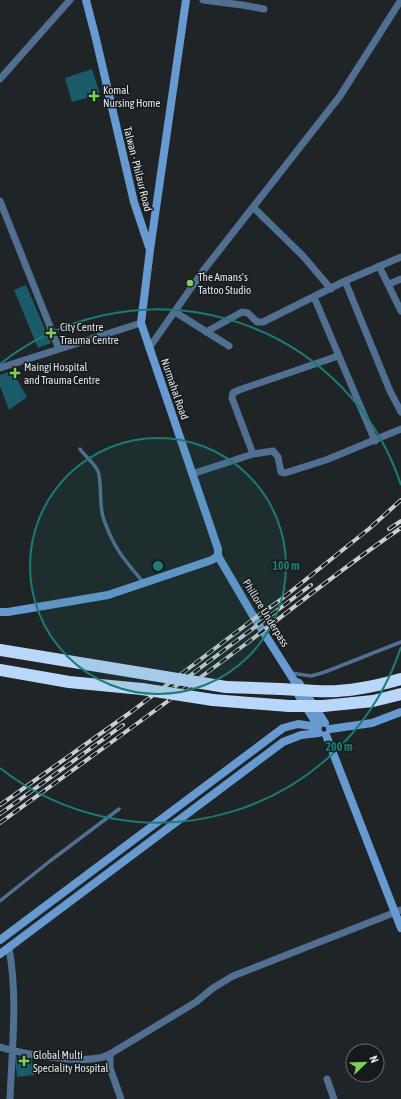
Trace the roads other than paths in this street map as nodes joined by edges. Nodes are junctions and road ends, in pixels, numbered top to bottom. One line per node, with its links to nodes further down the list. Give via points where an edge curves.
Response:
1 (70, 0): 8 (street)
2 (86, 0): 11 (street, Talwan - Philaur Road, via 134,202)
3 (186, 0): 11 (street, Nurmahal Road)
4 (203, 0): 6 (street)
5 (401, 0): 10 (street, via 340,96)
6 (243, 2): 7 (street)
7 (264, 9)
8 (0, 79)
9 (0, 201): 25 (street)
10 (253, 207): 17 (street, via 303,256); 20 (street, via 202,271)
11 (150, 250): 21 (street, Nurmahal Road)
12 (401, 257): 13 (street)
13 (379, 266): 15 (street); 16 (street)
14 (401, 280): 16 (street)
15 (345, 281): 17 (street); 28 (street, via 390,392)
16 (389, 284): 19 (street)
17 (331, 289): 18 (street)
18 (314, 297): 22 (street, via 260,322 255,321 248,313 242,312); 26 (street)
19 (401, 311)
20 (175, 312): 22 (street); 24 (street)
21 (141, 323): 24 (street, Nurmahal Road); 25 (street)
22 (206, 332): 23 (street)
23 (229, 346)
24 (150, 348): 33 (street, Nurmahal Road)
25 (59, 349): 27 (street)
26 (338, 356): 30 (street); 32 (street, via 233,393 232,398)
27 (0, 368)
28 (401, 412)
29 (401, 429): 30 (street)
30 (375, 441): 32 (street, via 284,474 273,451)
31 (80, 449): 35 (lane, via 98,472 103,517 114,546)
32 (253, 454): 33 (street)
33 (192, 474): 34 (street, Nurmahal Road, via 218,549)
34 (218, 556): 35 (street); 41 (street, Phillore Underpass)
35 (144, 583): 36 (street, via 108,595)
36 (0, 612)
37 (401, 642): 41 (lane, via 326,672 311,676)
38 (0, 650): 43 (highway, bridge, via 226,687 328,692)
39 (0, 670): 44 (highway, bridge, via 70,682 142,689 213,700 289,706 323,706 373,701)
40 (401, 672): 43 (street)
41 (290, 673): 46 (street, Phillore Underpass, via 295,682 293,686)
42 (401, 679): 43 (highway)
43 (375, 686)
44 (401, 694)
45 (401, 712): 46 (street, via 372,723)
46 (322, 729): 49 (street); 51 (street, via 298,724 283,728); 52 (street, via 283,742)
47 (118, 809): 48 (lane)
48 (0, 901)
49 (398, 911): 50 (street); 56 (street, via 238,973 196,1002)
50 (401, 928)
51 (0, 940)
52 (9, 948): 53 (street); 55 (street, via 13,1000)
53 (0, 954)
54 (0, 1047): 55 (street)
55 (12, 1050): 56 (street, via 86,1060); 58 (street)
56 (110, 1054): 59 (street, via 110,1068)
57 (327, 1079): 60 (street)
58 (10, 1099)
59 (120, 1099)
60 (334, 1099)

